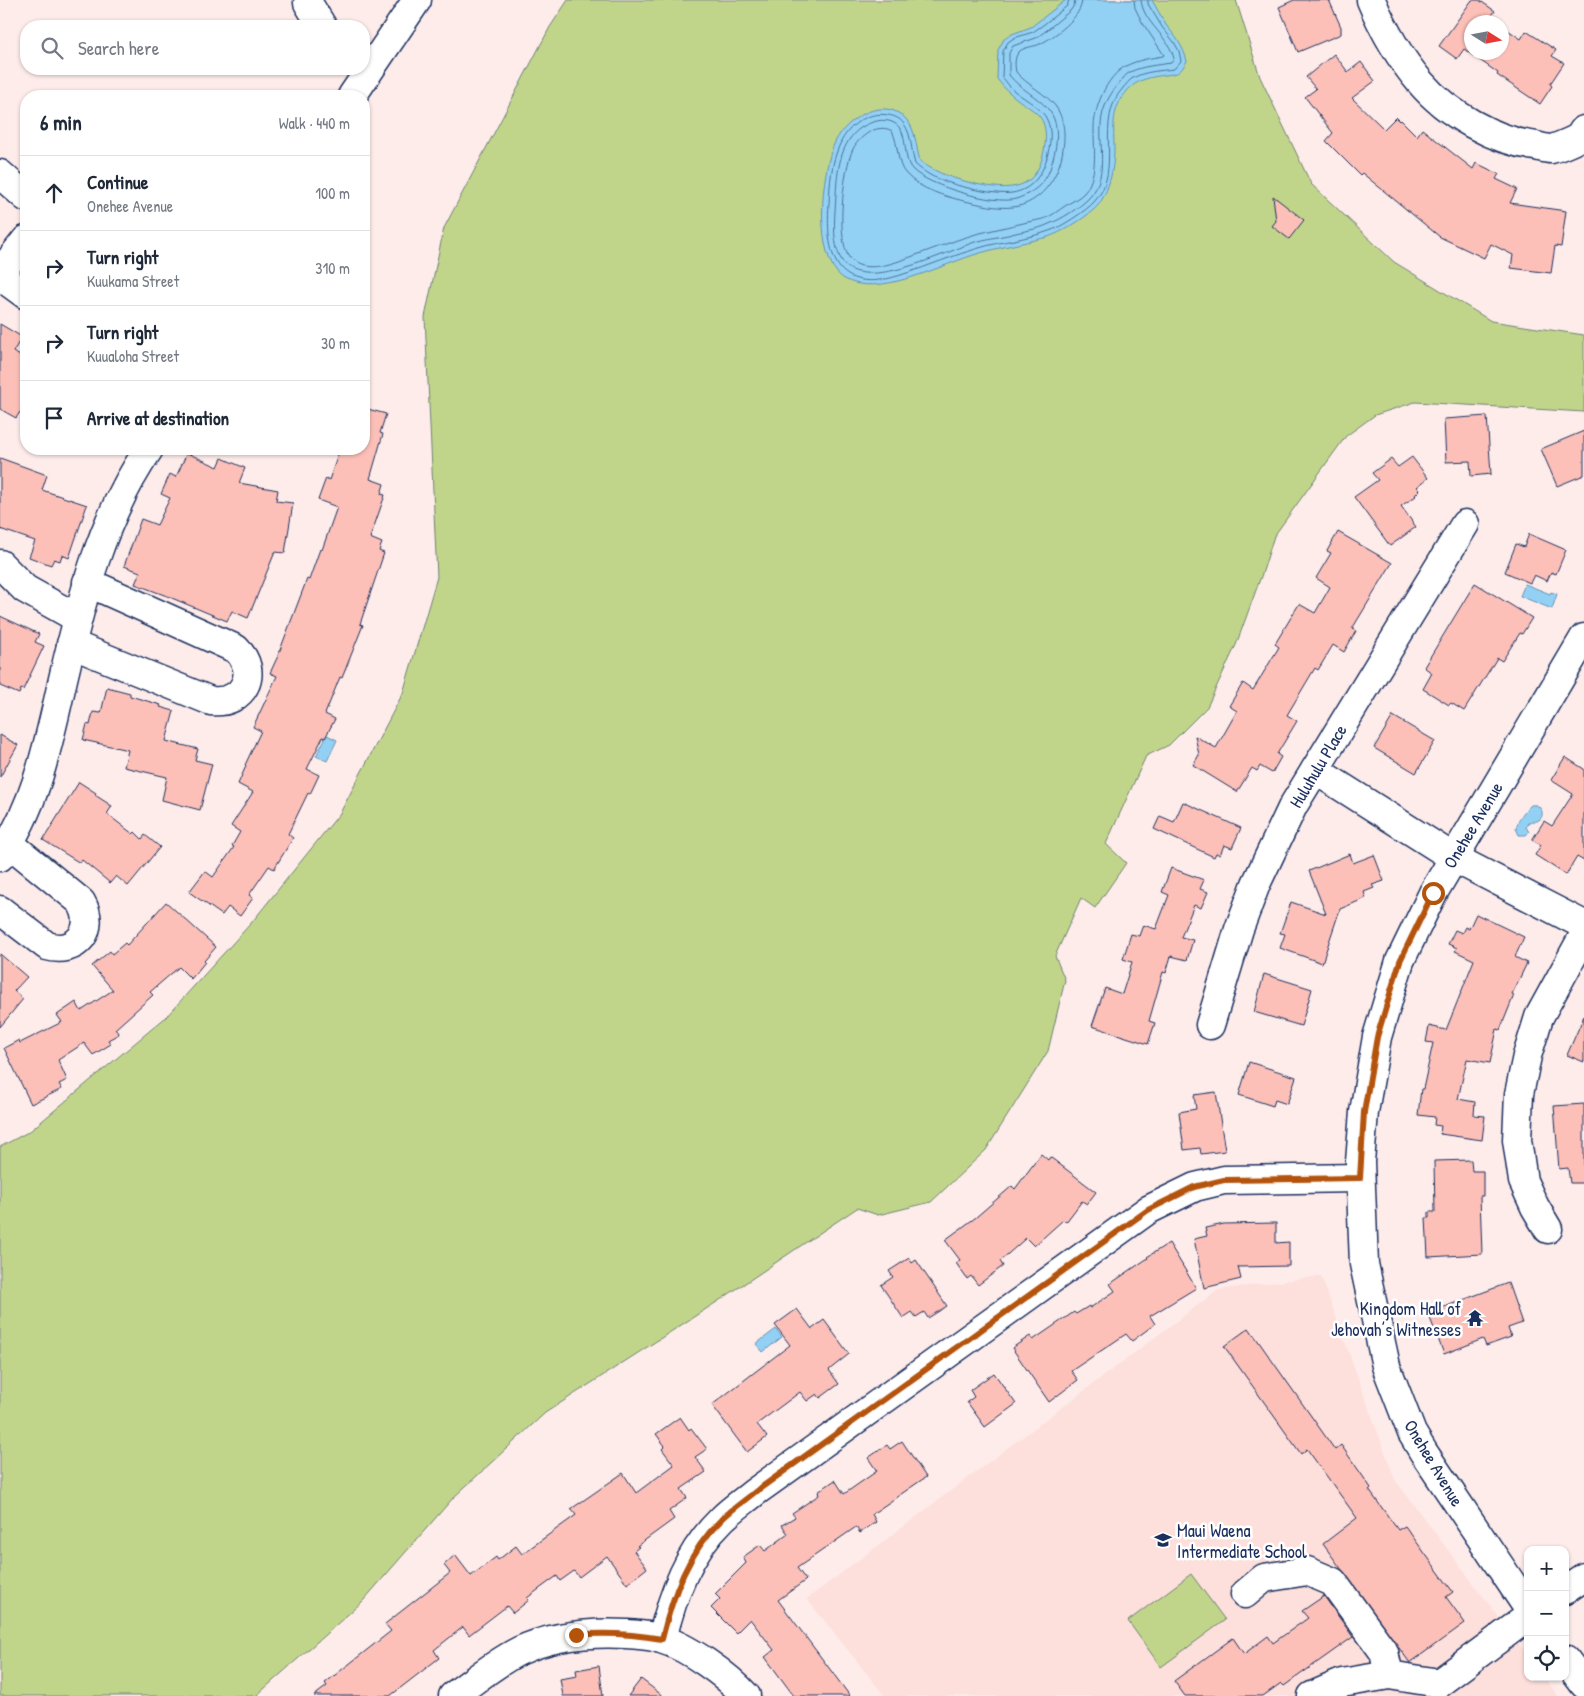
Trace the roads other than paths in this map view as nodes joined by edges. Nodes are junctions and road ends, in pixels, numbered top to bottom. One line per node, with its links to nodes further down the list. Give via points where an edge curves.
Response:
1 (417, 0): 5 (street)
2 (1371, 0): 8 (street, via 1397,52 1422,84 1469,122 1498,137 1551,148 1579,137)
3 (308, 3): 4 (street)
4 (318, 20)
5 (371, 55)
6 (363, 75): 7 (street)
7 (357, 90)
8 (1584, 130)
9 (0, 174): 10 (street)
10 (20, 192)
11 (20, 248): 12 (street)
12 (0, 275): 13 (street)
13 (20, 290)
14 (145, 455): 17 (street, via 109,520)
15 (1466, 524): 20 (street, Huluhulu Place)
16 (0, 564): 18 (street)
17 (87, 582): 18 (street); 18 (street, via 236,649 245,661 246,684 235,697 211,701)
18 (74, 631): 21 (street, via 35,789)
19 (1584, 638): 22 (street, Onehee Avenue)
20 (1315, 770): 22 (street); 26 (street, Huluhulu Place, via 1293,806 1256,884 1238,929)
21 (3, 852): 23 (street, via 81,902 87,923 76,943 62,949 54,948)
22 (1454, 858): 24 (street); 27 (street, Onehee Avenue, via 1400,961 1377,1037 1364,1112)
23 (0, 910)
24 (1584, 925)
25 (1584, 935): 28 (street, via 1539,1017 1519,1094 1517,1140 1523,1181)
26 (1210, 1026)
27 (1360, 1178): 32 (street, Onehee Avenue, via 1364,1264 1386,1366 1412,1433); 34 (street, via 1224,1180 1194,1187 1148,1210 755,1492 721,1520 684,1570)
28 (1548, 1229)
29 (1584, 1577): 30 (street)
30 (1569, 1587)
31 (1245, 1594): 36 (street, via 1264,1578 1307,1571 1333,1582 1384,1652)
32 (1524, 1602)
33 (1524, 1620): 38 (street)
34 (662, 1639): 39 (street, via 601,1633 547,1641 520,1650 499,1662); 40 (street, via 718,1671)
35 (1569, 1663): 37 (street)
36 (1389, 1676): 38 (street); 41 (street, via 1342,1683)
37 (1584, 1684)
38 (1440, 1690)
39 (453, 1696)
40 (746, 1696)
41 (1312, 1696)

